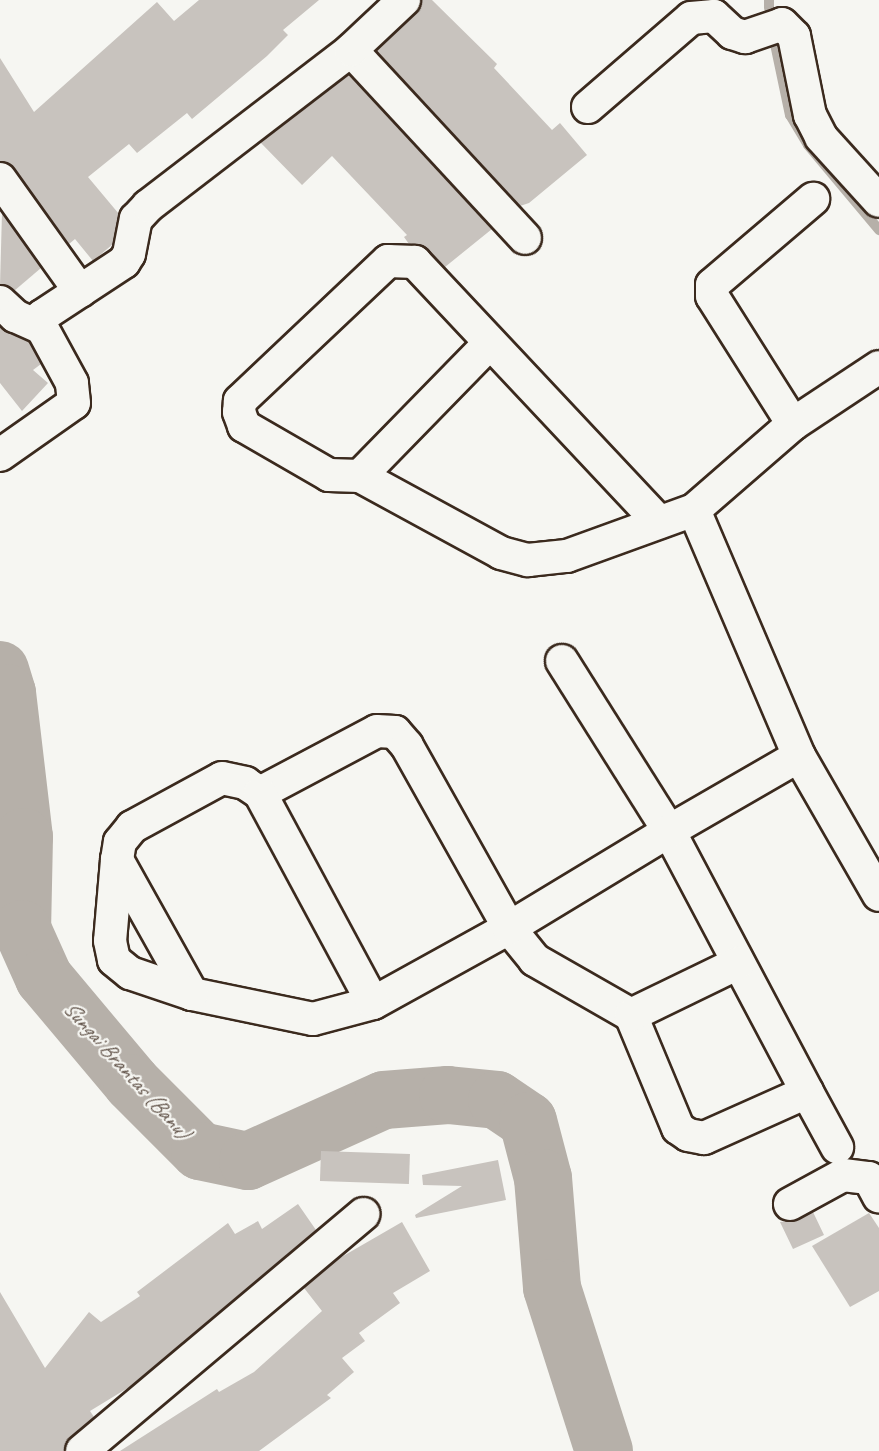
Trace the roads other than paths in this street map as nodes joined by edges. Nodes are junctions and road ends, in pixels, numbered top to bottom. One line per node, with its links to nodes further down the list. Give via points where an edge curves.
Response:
1 (404, 0): 2 (street)
2 (351, 50): 7 (street); 8 (street, via 148,206 136,219 124,262)
3 (588, 107): 6 (street, via 691,18 714,16 732,33 745,37 782,24 794,36 810,115 821,137)
4 (0, 179): 8 (street)
5 (813, 199): 13 (street, via 712,285 712,296)
6 (879, 201)
7 (525, 238)
8 (80, 291): 10 (street, via 42,316)
9 (0, 302): 10 (street, via 15,316)
10 (42, 328): 14 (street, via 72,383 74,404)
11 (489, 344): 15 (street); 15 (street, via 415,262 388,261 240,401 244,426 329,475); 17 (street)
12 (879, 367): 13 (street)
13 (793, 424): 16 (street)
14 (4, 452)
15 (360, 476): 17 (street, via 501,554 528,560 567,556)
16 (694, 510): 17 (street); 19 (street)
17 (659, 522)
18 (562, 661): 21 (street)
19 (799, 756): 21 (street); 23 (street)
20 (260, 793): 22 (street, via 245,783 222,778 132,827 120,842); 24 (street, via 377,731 395,732 407,746); 27 (street)
21 (669, 831): 24 (street); 25 (street)
22 (117, 860): 26 (street); 26 (street, via 110,941 114,960 130,973)
23 (879, 895)
24 (509, 928): 27 (street); 28 (street, via 535,960)
25 (738, 963): 28 (street); 29 (street)
26 (192, 994): 27 (street, via 313,1019)
27 (373, 1003)
28 (631, 1016): 29 (street, via 678,1128 688,1135 704,1138)
29 (807, 1092): 30 (street)
30 (837, 1147)
31 (879, 1197): 32 (street, via 869,1178 843,1175)
32 (790, 1204)
33 (363, 1214): 34 (street)
34 (82, 1451)

